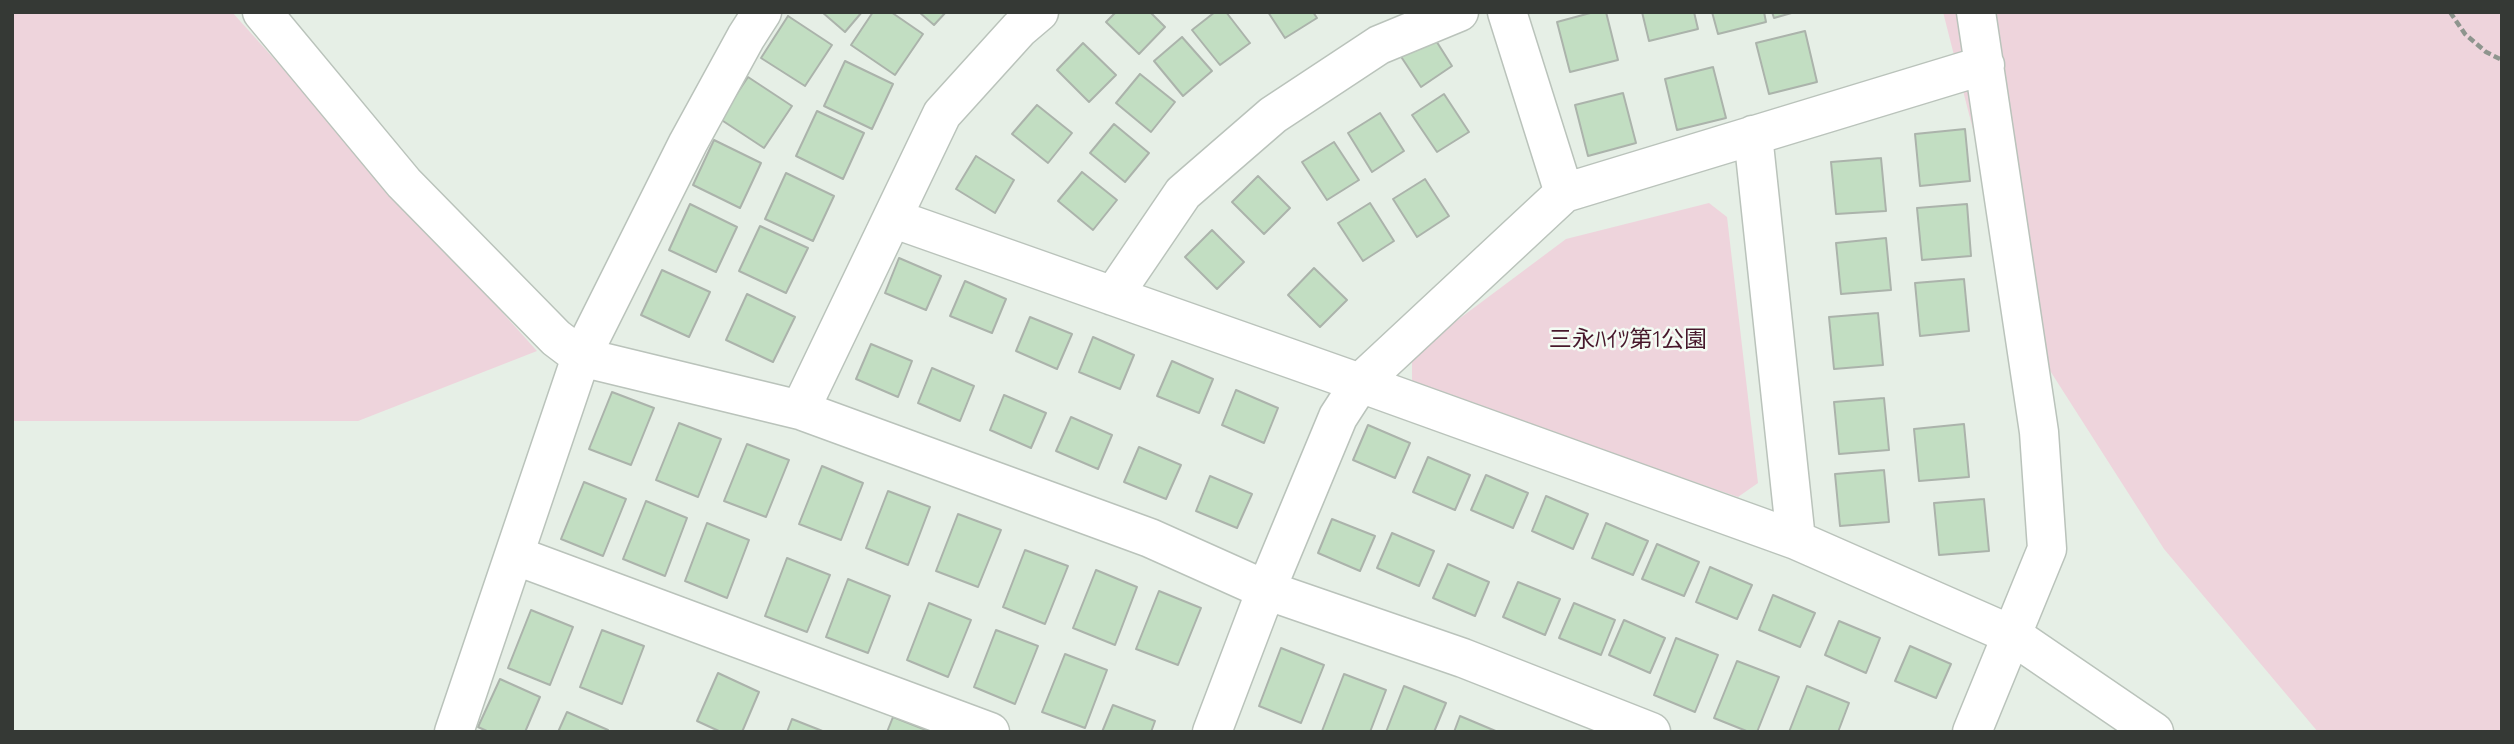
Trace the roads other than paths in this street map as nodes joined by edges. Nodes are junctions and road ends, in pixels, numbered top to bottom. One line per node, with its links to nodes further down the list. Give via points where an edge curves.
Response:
1 (262, 12): 12 (street, via 404,183 556,338)
2 (762, 12): 12 (street, via 688,143)
3 (1039, 12): 10 (street, via 942,114)
4 (1459, 12): 11 (street, via 1379,45 1273,115 1183,193)
5 (1507, 12): 9 (street)
6 (1976, 12): 7 (street)
7 (1985, 65): 8 (street); 18 (street, via 2039,432 2047,549)
8 (1754, 135): 9 (street); 15 (street)
9 (1564, 193): 13 (street)
10 (892, 218): 11 (street); 14 (street)
11 (1113, 296): 13 (street)
12 (581, 357): 14 (street); 16 (street)
13 (1360, 383): 15 (street); 17 (street, via 1338,416)
14 (800, 410): 17 (street, via 1150,538)
15 (1796, 540): 18 (street)
16 (514, 555): 19 (street); 20 (street)
17 (1266, 590): 21 (street); 22 (street, via 1463,658)
18 (2012, 635): 23 (street); 24 (street)
19 (454, 732)
20 (990, 732)
21 (1212, 732)
22 (1651, 732)
23 (1972, 732)
24 (2154, 732)

